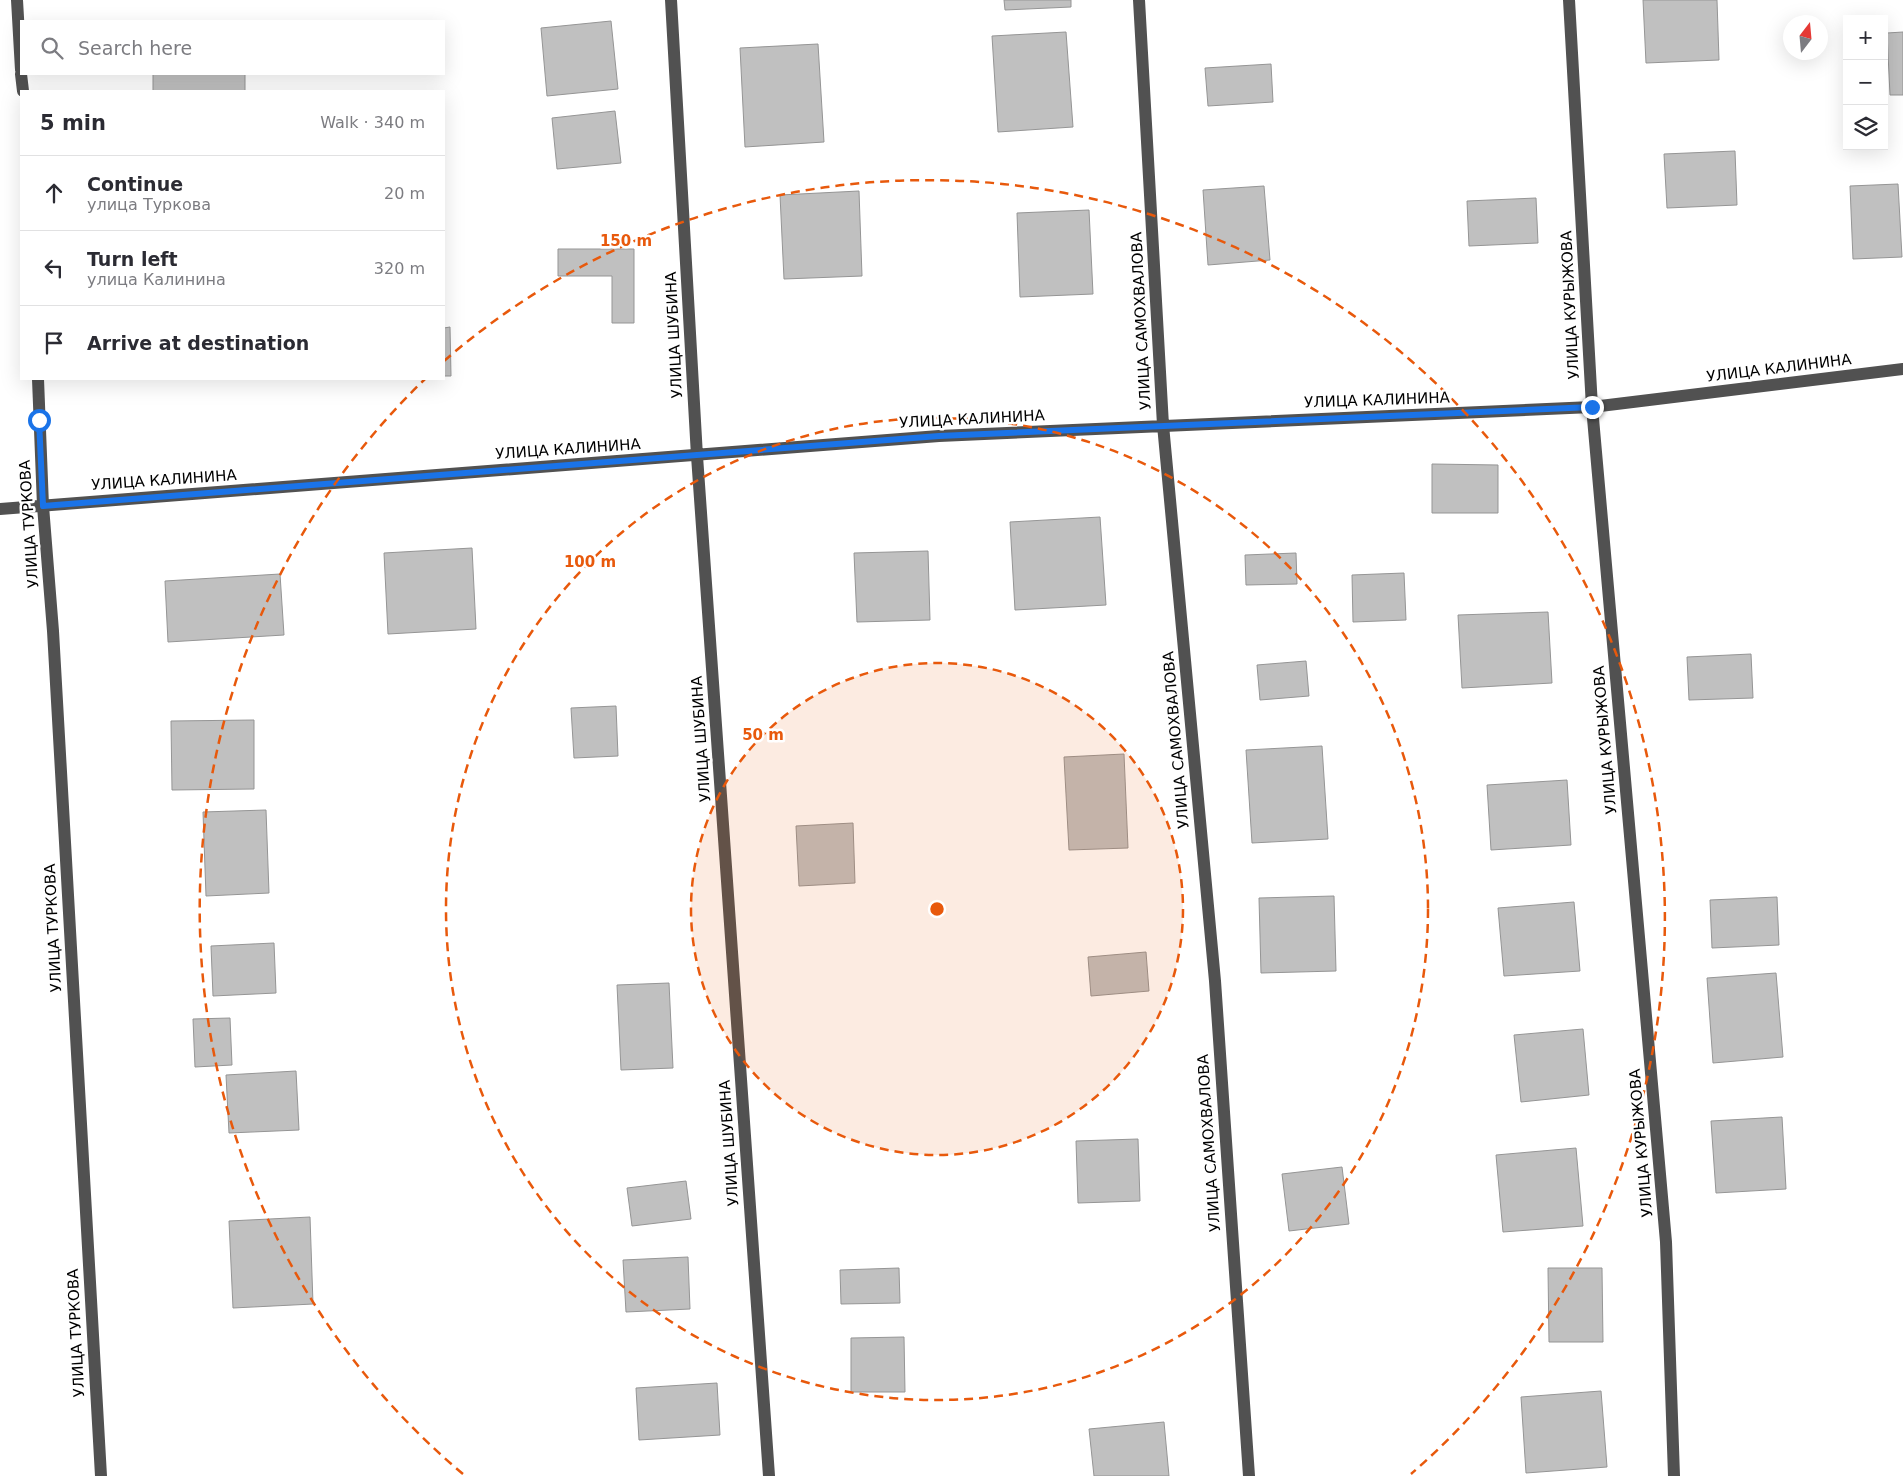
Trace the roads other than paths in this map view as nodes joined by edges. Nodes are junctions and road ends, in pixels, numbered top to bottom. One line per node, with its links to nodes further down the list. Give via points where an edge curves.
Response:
1 (17, 0): 5 (street)
2 (671, 0): 12 (street, УЛИЦА ШУБИНА)
3 (1139, 0): 11 (street, УЛИЦА САМОХВАЛОВА)
4 (1570, 0): 10 (street, УЛИЦА КУРЫЖОВА)
5 (20, 52)
6 (22, 75): 7 (street)
7 (22, 90)
8 (1903, 369): 10 (street, УЛИЦА КАЛИНИНА)
9 (38, 380): 13 (street, УЛИЦА ТУРКОВА)
10 (1592, 407): 11 (street, УЛИЦА КАЛИНИНА); 18 (street, УЛИЦА КУРЫЖОВА, via 1666,1242)
11 (1164, 425): 12 (street, УЛИЦА КАЛИНИНА, via 939,436); 17 (street, УЛИЦА САМОХВАЛОВА, via 1214,980)
12 (697, 456): 13 (street, УЛИЦА КАЛИНИНА); 16 (street, УЛИЦА ШУБИНА)
13 (43, 506): 14 (street, УЛИЦА КАЛИНИНА); 15 (street, УЛИЦА ТУРКОВА, via 54,641)
14 (0, 509)
15 (101, 1476)
16 (768, 1476)
17 (1249, 1476)
18 (1674, 1476)

